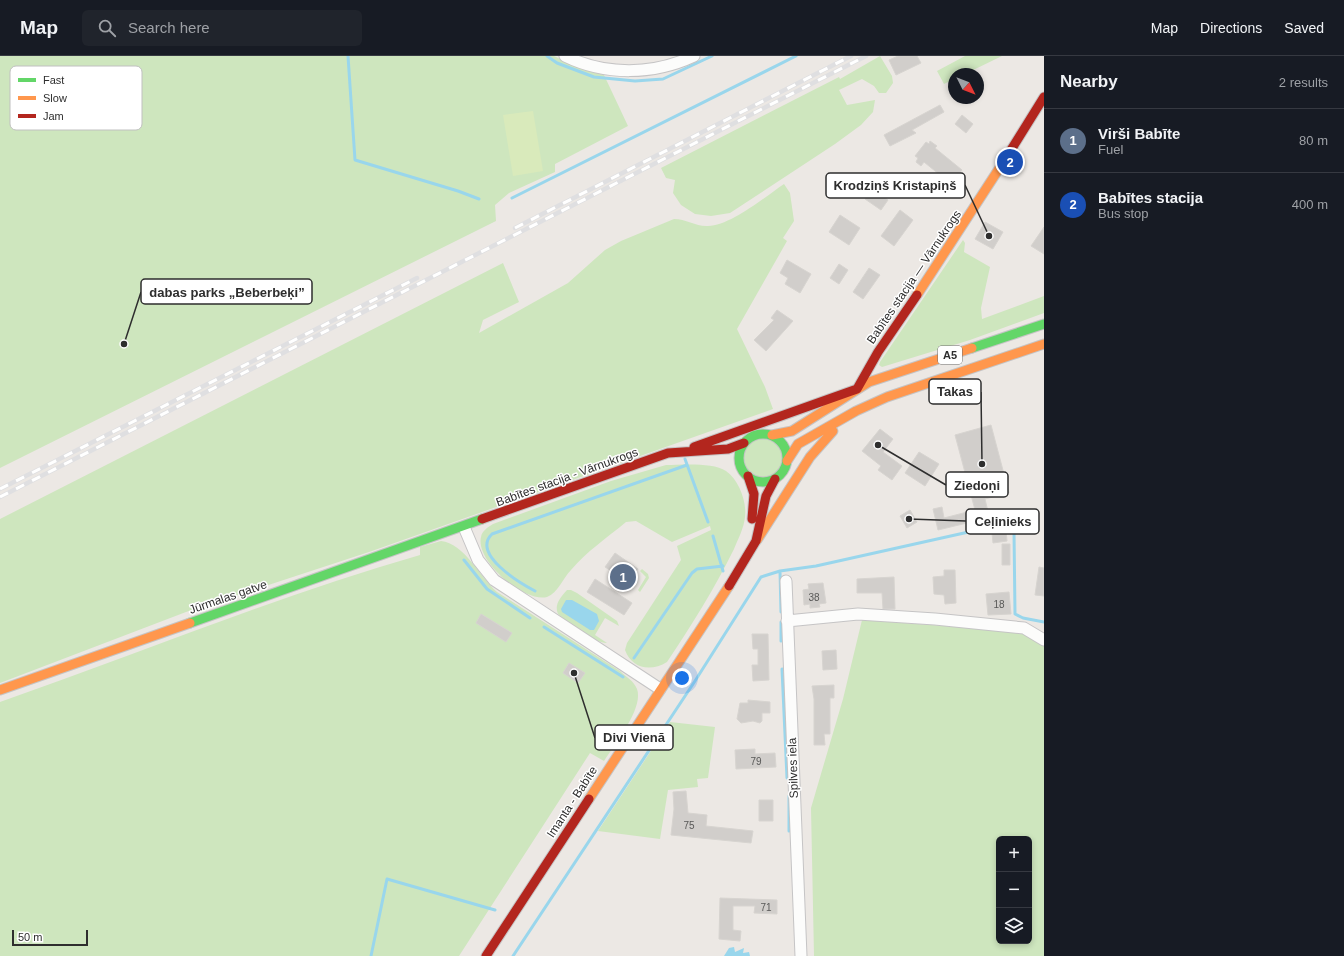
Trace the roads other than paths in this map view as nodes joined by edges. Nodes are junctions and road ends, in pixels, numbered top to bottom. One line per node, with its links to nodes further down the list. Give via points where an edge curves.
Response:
1 (565, 56): 2 (street, via 596,67 633,71 661,67)
2 (694, 56)
3 (1044, 97): 6 (main road, Babītes stacija — Vārnukrogs)
4 (1044, 324): 6 (main road, A5, via 870,382)
5 (1044, 344): 7 (main road, A5, via 887,397)
6 (856, 389): 8 (main road, A5, via 792,431); 10 (main road, A5)
7 (856, 411): 13 (main road, A5, via 798,444); 17 (main road, via 832,432 810,457)
8 (772, 435): 9 (main road, via 754,436); 13 (main road, via 786,448)
9 (744, 444): 10 (main road, Babītes stacija - Vārnukrogs, via 728,450); 14 (main road, via 739,456)
10 (679, 452): 11 (main road, Babītes stacija - Vārnukrogs); 16 (main road, Babītes stacija - Vārnukrogs)
11 (714, 459)
12 (727, 461): 14 (main road)
13 (787, 461): 15 (main road, via 783,471)
14 (745, 473): 15 (main road, via 758,481); 18 (main road, Imanta - Babīte, via 754,494)
15 (775, 479): 17 (main road, Imanta - Babīte, via 765,494)
16 (464, 527): 22 (street, via 478,560 494,580); 23 (main road, Jūrmalas gatve)
17 (758, 540): 18 (main road, Imanta - Babīte)
18 (744, 560): 22 (main road, Imanta - Babīte)
19 (786, 581): 20 (street, Spilves iela)
20 (787, 621): 21 (street, via 858,614 935,619 1024,628); 25 (street, Spilves iela)
21 (1044, 640)
22 (660, 689): 24 (main road, Imanta - Babīte)
23 (0, 690)
24 (486, 956)
25 (801, 956)

